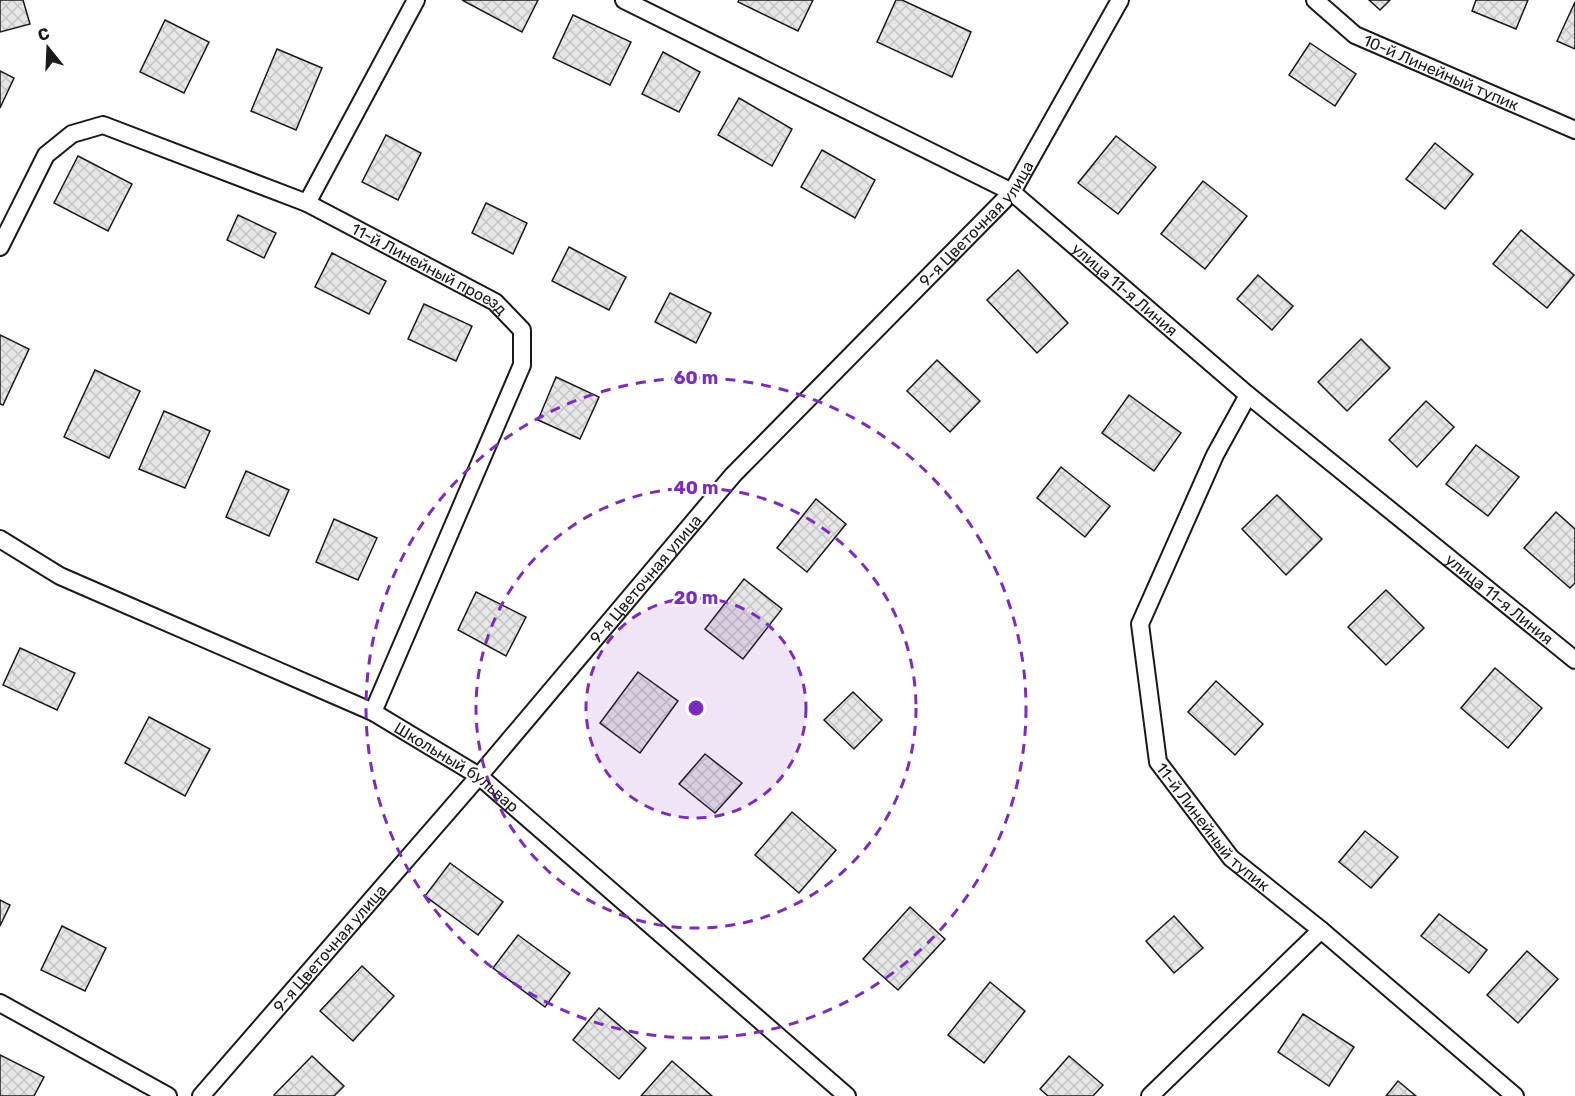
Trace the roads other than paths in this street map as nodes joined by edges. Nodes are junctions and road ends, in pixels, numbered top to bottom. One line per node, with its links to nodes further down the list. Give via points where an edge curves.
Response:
1 (416, 0): 7 (lane)
2 (624, 0): 6 (lane, улица 11-я Линия)
3 (1120, 0): 6 (lane, 9-я Цветочная улица)
4 (1315, 0): 5 (lane, 10-й Линейный тупик, via 1355,35)
5 (1575, 130)
6 (1011, 192): 9 (lane, улица 11-я Линия); 13 (lane, 9-я Цветочная улица, via 733,475)
7 (307, 203): 8 (lane, 11-й Линейный проезд, via 103,125 72,134 46,155); 12 (lane, 11-й Линейный проезд, via 495,302 522,330 522,365)
8 (0, 247)
9 (1248, 395): 11 (lane, улица 11-я Линия); 14 (lane, 11-й Линейный тупик, via 1215,454 1140,624 1158,762 1231,858)
10 (0, 538): 12 (lane, Школьный бульвар, via 60,576)
11 (1573, 655)
12 (373, 712): 13 (lane, Школьный бульвар)
13 (478, 776): 17 (lane, 9-я Цветочная улица); 18 (lane, Школьный бульвар)
14 (1322, 930): 19 (lane); 20 (lane, 11-й Линейный тупик)
15 (0, 1003): 16 (lane)
16 (168, 1096)
17 (201, 1096)
18 (847, 1096)
19 (1150, 1096)
20 (1515, 1096)

